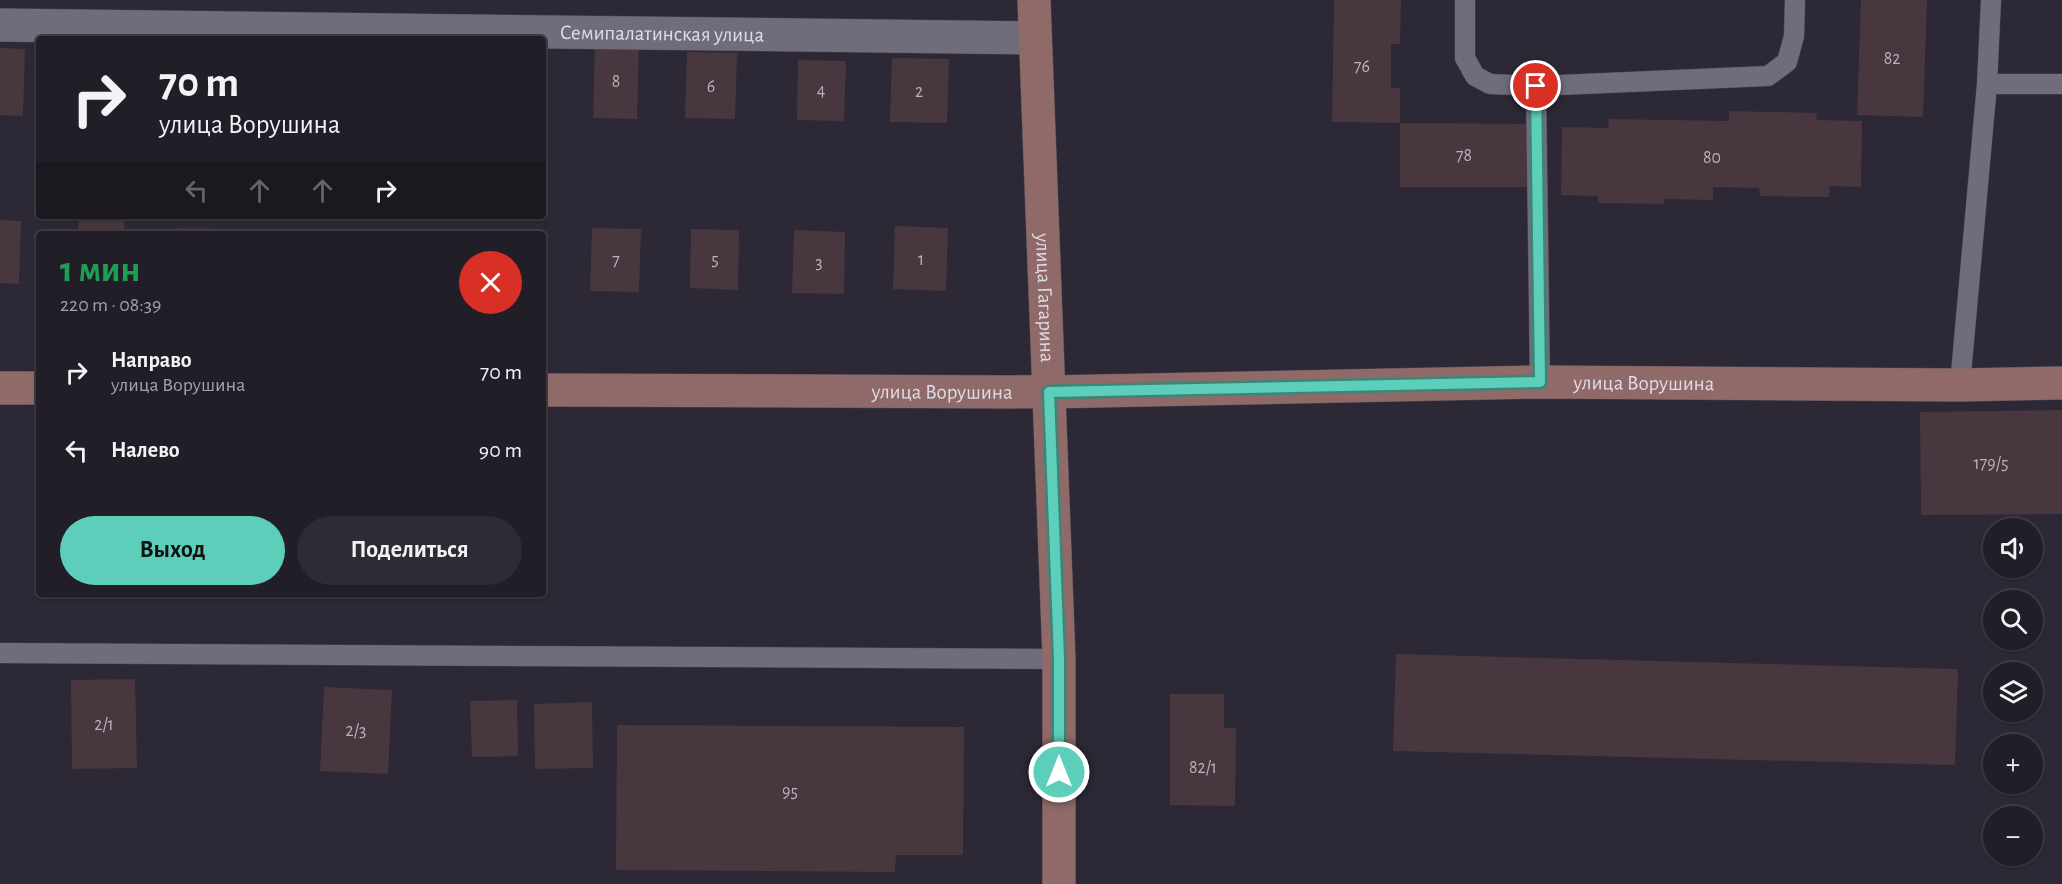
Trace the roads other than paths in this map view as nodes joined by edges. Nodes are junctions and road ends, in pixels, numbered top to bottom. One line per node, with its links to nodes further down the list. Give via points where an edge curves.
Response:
1 (1034, 0): 6 (street, улица Гагарина)
2 (1465, 0): 9 (lane, via 1466,58 1475,76 1490,84)
3 (1795, 0): 9 (lane, via 1794,36 1787,62 1768,76)
4 (1991, 0): 7 (lane)
5 (0, 25): 6 (street, Семипалатинская улица)
6 (1035, 38): 16 (street, улица Гагарина)
7 (1987, 84): 8 (lane); 12 (lane)
8 (2062, 84)
9 (1536, 86): 10 (lane)
10 (1540, 382): 12 (street, улица Ворушина); 16 (street, улица Ворушина)
11 (2062, 383): 12 (street, улица Ворушина)
12 (1960, 385)
13 (0, 388): 14 (street)
14 (36, 388)
15 (546, 390): 16 (street, улица Ворушина)
16 (1049, 392): 18 (street, улица Гагарина)
17 (0, 653): 18 (lane)
18 (1059, 659): 19 (street, улица Гагарина)
19 (1059, 884)

